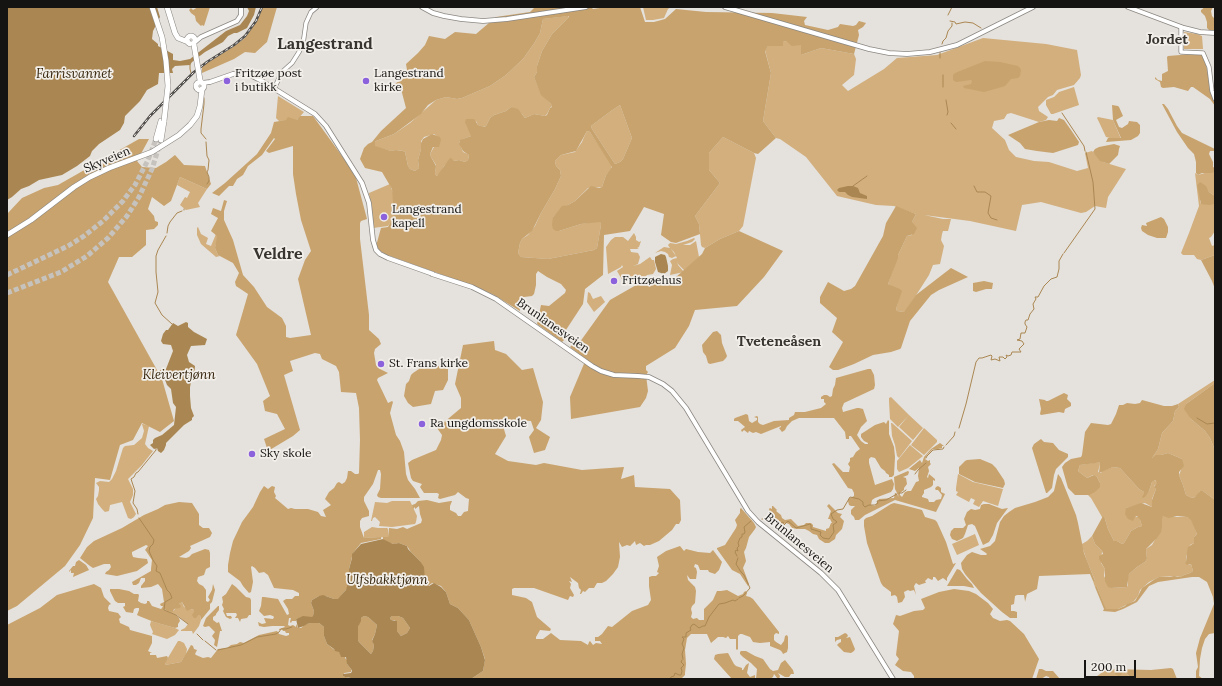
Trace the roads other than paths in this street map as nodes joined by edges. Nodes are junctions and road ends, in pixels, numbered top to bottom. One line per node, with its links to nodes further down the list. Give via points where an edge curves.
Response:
1 (151, 7): 18 (highway, bridge, via 164,62 165,94)
2 (168, 7): 14 (highway, via 176,32)
3 (241, 7): 14 (main road, via 242,15 237,21)
4 (317, 7): 16 (main road, via 311,12 306,23 303,44 299,52 282,72)
5 (422, 7): 6 (main road, via 444,16 483,21)
6 (586, 7)
7 (720, 7): 11 (main road)
8 (725, 7): 11 (main road)
9 (1033, 7): 11 (main road, via 967,40 920,54 874,50)
10 (1128, 7): 12 (main road)
11 (739, 12)
12 (1182, 27): 13 (main road); 17 (main road, via 1181,52 1203,53 1209,67)
13 (1215, 33)
14 (193, 42): 15 (highway)
15 (200, 84): 16 (main road, Brunlanesveien, via 224,76 247,74); 19 (highway, Skyveien, via 200,108 188,128 152,152 90,177 35,218)
16 (274, 89): 20 (main road, Brunlanesveien, via 319,118 358,175 368,197 373,242 377,252 484,292 597,368 614,375 642,376 657,381 673,395 693,421 748,511 838,590)
17 (1215, 99)
18 (159, 140)
19 (7, 235)
20 (893, 679)

